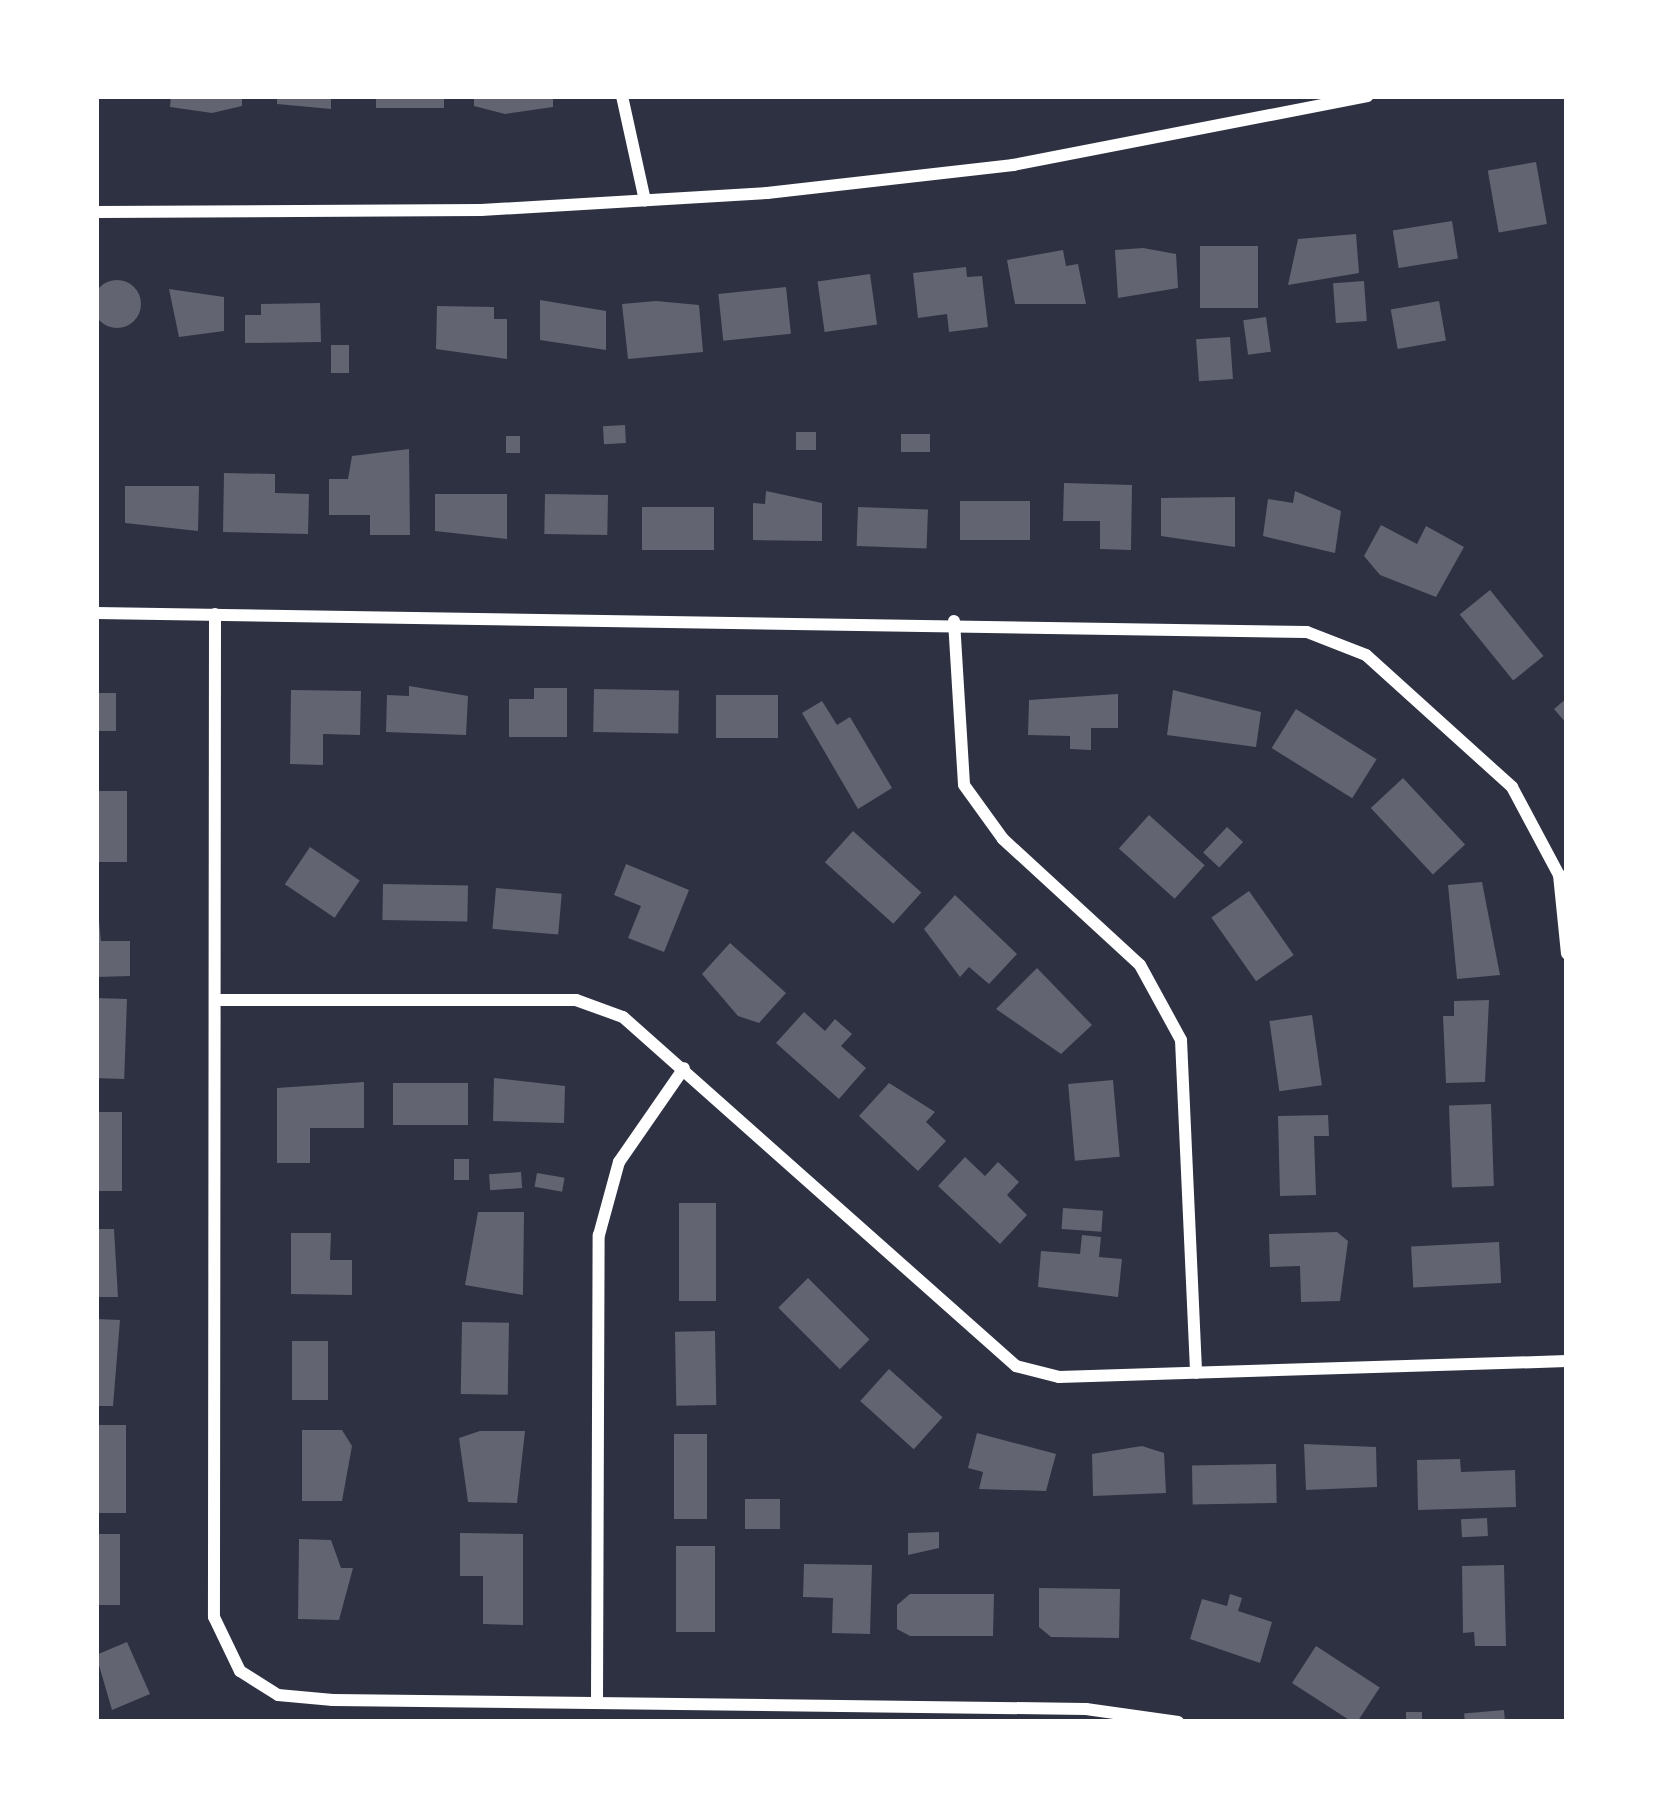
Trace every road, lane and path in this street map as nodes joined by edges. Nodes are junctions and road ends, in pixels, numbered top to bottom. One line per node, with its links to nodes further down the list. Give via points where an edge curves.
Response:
1 (622, 96): 3 (street)
2 (1367, 96): 3 (street, via 1012,165)
3 (645, 201): 4 (street)
4 (96, 212)
5 (96, 613): 6 (street)
6 (214, 614): 7 (street); 9 (street)
7 (954, 620): 8 (street, via 1278,626 1366,655 1522,801 1559,875); 12 (street, via 964,785 1003,838 1140,965 1180,1040)
8 (1567, 954)
9 (217, 1000): 10 (street, via 576,1000 623,1017); 13 (street, via 214,1617 228,1653 278,1695)
10 (684, 1068): 12 (street, via 999,1356 1059,1377); 13 (street, via 619,1162 599,1235)
11 (1567, 1361): 12 (street)
12 (1196, 1373)
13 (597, 1701): 14 (street, via 1086,1709)
14 (1178, 1722)

